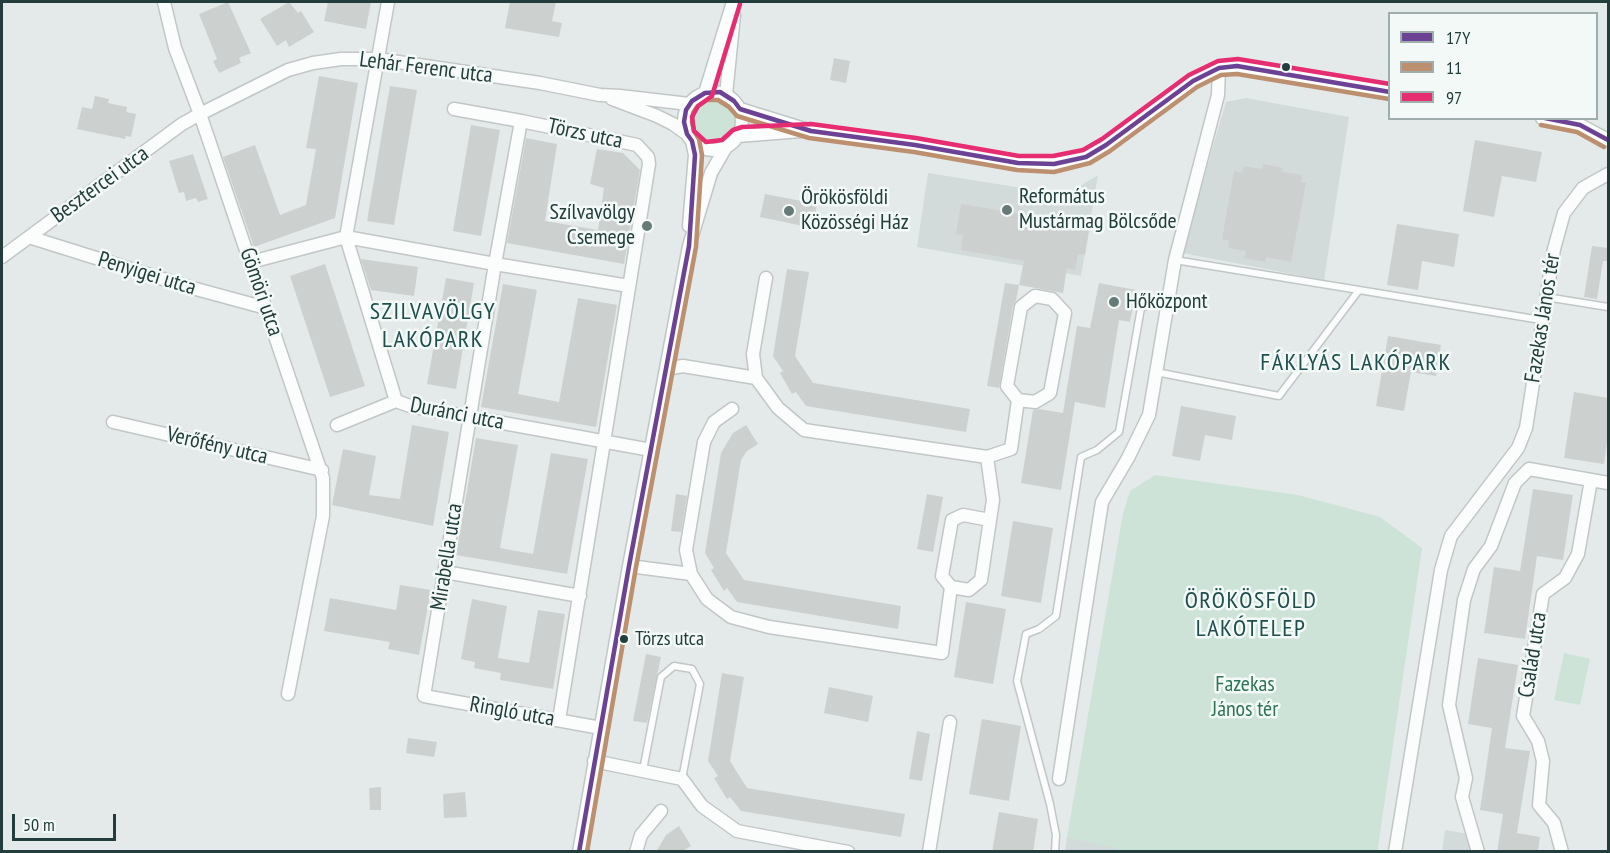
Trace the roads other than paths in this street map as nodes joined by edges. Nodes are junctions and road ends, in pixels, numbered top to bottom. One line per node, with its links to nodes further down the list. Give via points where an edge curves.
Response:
1 (164, 2): 13 (street, via 175,48)
2 (388, 2): 4 (street)
3 (734, 2): 7 (street); 9 (street)
4 (378, 59): 8 (street, Lehár Ferenc utca); 13 (street, Lehár Ferenc utca, via 341,59 288,70); 23 (street)
5 (1219, 68): 6 (street, via 1237,66); 16 (street, via 1193,81 1086,157 1054,164 1018,163); 26 (street, via 1218,94)
6 (1388, 92)
7 (705, 93): 9 (street); 10 (street)
8 (600, 95): 10 (street, Lehár Ferenc utca); 18 (street, Lehár Ferenc utca, via 674,124)
9 (726, 95): 12 (street)
10 (688, 104): 18 (street, via 684,116)
11 (454, 109): 15 (street)
12 (740, 109): 16 (street); 17 (street, via 742,123)
13 (200, 114): 22 (street, Besztercei utca); 27 (street, Gömöri utca)
14 (1553, 120): 19 (street, via 1580,125)
15 (521, 121): 28 (street, Mirabella utca); 30 (street, Törzs utca, via 637,145 648,157)
16 (811, 131): 17 (street)
17 (738, 136): 20 (street)
18 (689, 137): 20 (street, via 704,148); 24 (street, via 694,156)
19 (1608, 140)
20 (726, 147): 24 (street, via 711,173)
21 (1608, 174): 32 (street, Fazekas János tér, via 1583,188 1564,213)
22 (29, 237): 25 (street, Besztercei utca); 34 (street, Penyigei utca)
23 (346, 237): 27 (street); 28 (street); 41 (street, Duránci utca)
24 (689, 246): 37 (street)
25 (2, 257)
26 (1175, 260): 31 (lane); 33 (street)
27 (251, 262): 34 (street, Gömöri utca)
28 (495, 264): 30 (street); 43 (street, Mirabella utca)
29 (766, 278): 39 (street, via 753,354)
30 (629, 286): 46 (street, Törzs utca)
31 (1359, 290): 36 (lane); 38 (lane, via 1279,396)
32 (1545, 297): 35 (lane); 36 (street, Fazekas János tér)
33 (1169, 298): 38 (street); 72 (lane, via 1141,308 1119,432 1081,458 1056,616 1026,634 1017,681 1050,804)
34 (266, 308): 49 (street, Gömöri utca)
35 (1608, 308)
36 (1541, 320): 73 (street, Fazekas János tér, via 1526,428 1518,448 1450,536 1441,570)
37 (666, 369): 39 (street, via 683,366); 47 (street)
38 (1156, 372): 66 (street, via 1149,415 1102,502)
39 (756, 378): 48 (street, via 778,408 804,430)
40 (1018, 400): 40 (street, via 1007,386 1020,307 1035,296 1052,299 1065,313 1050,393 1035,402); 48 (street, via 1011,449)
41 (396, 401): 43 (street, Duránci utca); 45 (street)
42 (732, 409): 55 (street, via 714,422 704,442 686,550)
43 (470, 417): 46 (street, Duránci utca); 54 (street, Mirabella utca)
44 (113, 422): 49 (street, Verőfény utca)
45 (337, 425)
46 (604, 441): 47 (street, Duránci utca); 57 (street, Törzs utca)
47 (651, 450): 53 (street)
48 (987, 457): 52 (street, via 993,500)
49 (322, 471): 58 (street, Gömöri utca, via 323,516)
50 (1591, 480): 51 (street); 74 (street, via 1529,468 1515,483 1491,546 1474,569 1464,600 1449,705 1466,778 1462,797); 75 (street, Család utca, via 1578,554 1565,578 1543,594 1523,716 1538,741 1543,761 1539,805 1554,823)
51 (1608, 483)
52 (990, 520): 56 (street, via 981,579 969,590); 56 (street, via 963,515 952,520 942,576)
53 (629, 566): 55 (street); 62 (street)
54 (445, 572): 57 (street); 59 (street, Mirabella utca)
55 (691, 574): 56 (street, via 707,599 731,616 769,627 942,653)
56 (951, 587)
57 (580, 596): 60 (street, Törzs utca)
58 (288, 694)
59 (424, 696): 60 (street, Ringló utca)
60 (559, 720): 62 (street, Ringló utca)
61 (950, 722): 71 (street)
62 (601, 728): 63 (street)
63 (594, 761): 64 (street); 68 (street)
64 (643, 770): 65 (street); 65 (lane, via 661,677 674,666 692,669 700,684)
65 (682, 779): 70 (street, via 702,806 737,831)
66 (1059, 779)
67 (661, 811): 69 (street, via 641,835)
68 (579, 852)
69 (636, 852)
70 (848, 852)
71 (929, 852)
72 (1055, 852)
73 (1395, 852)
74 (1478, 852)
75 (1562, 852)

